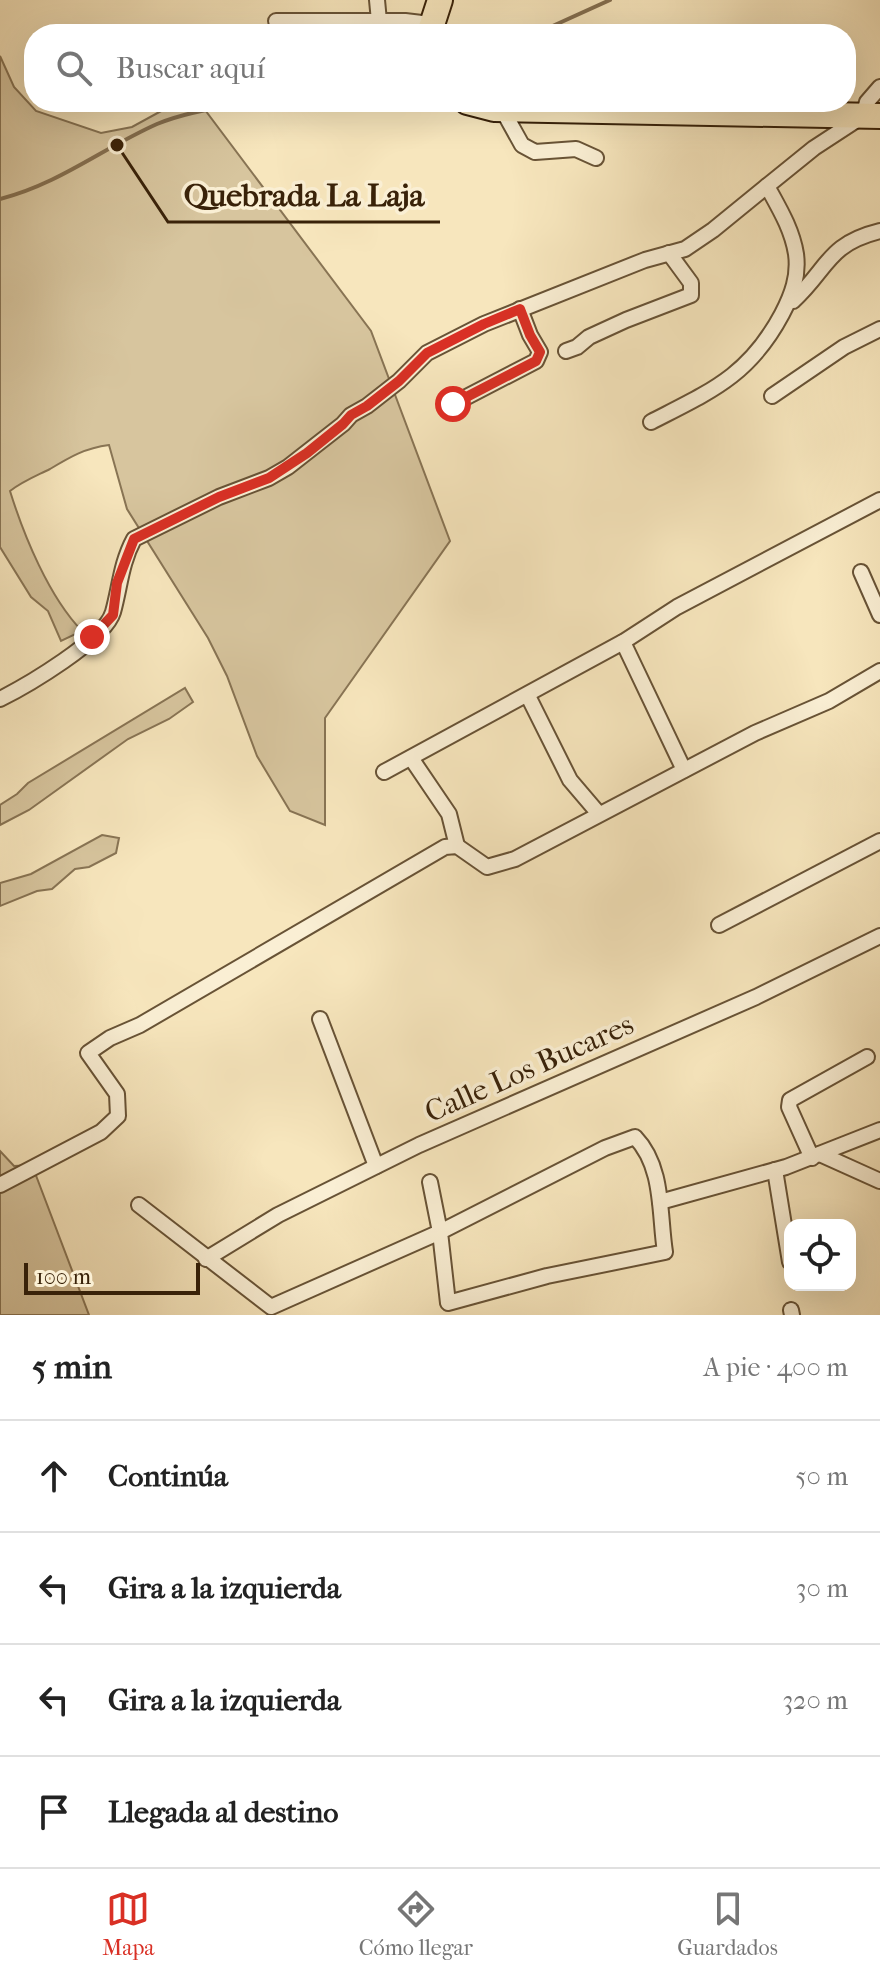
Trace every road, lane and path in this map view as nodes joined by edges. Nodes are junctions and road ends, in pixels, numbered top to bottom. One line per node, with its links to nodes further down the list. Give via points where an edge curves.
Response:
1 (377, 0): 4 (street)
2 (437, 14): 4 (street)
3 (276, 21): 4 (street)
4 (379, 21)
5 (880, 87): 8 (street, via 867,102)
6 (504, 112): 9 (street, via 522,145 535,152 576,149)
7 (661, 112): 8 (highway)
8 (872, 116): 10 (street, via 814,148)
9 (596, 158)
10 (767, 186): 12 (street, via 713,230); 13 (street, via 789,226 796,256 795,283)
11 (880, 231): 13 (street, via 856,237 837,250)
12 (669, 253): 14 (street); 16 (street, via 691,283 691,295)
13 (786, 306): 19 (street, via 753,359 718,387)
14 (520, 309): 18 (street, via 540,352 536,361); 26 (street, via 427,353 399,381 269,478 134,539 117,583 113,615 105,626 54,668)
15 (880, 329): 17 (street)
16 (566, 351)
17 (772, 396)
18 (453, 404)
19 (651, 422)
20 (880, 500): 23 (street, via 677,607)
21 (861, 572): 22 (street)
22 (880, 615)
23 (623, 642): 25 (street); 28 (street)
24 (880, 671): 28 (street)
25 (528, 696): 27 (street); 30 (street, via 570,780)
26 (0, 699)
27 (411, 758): 29 (street); 32 (street, via 449,814)
28 (684, 770): 30 (street)
29 (384, 772)
30 (599, 814): 32 (street, via 497,866 487,867)
31 (880, 841): 33 (street)
32 (457, 846): 43 (street, via 445,847 88,1053 117,1094 118,1116 101,1132)
33 (719, 925)
34 (880, 936): 39 (street, Calle Los Bucares, via 756,997)
35 (320, 1019): 39 (street)
36 (867, 1057): 38 (street, via 790,1100)
37 (880, 1130): 38 (street)
38 (816, 1156): 40 (street); 41 (street)
39 (376, 1166): 48 (street, Calle Los Bucares, via 278,1215)
40 (775, 1170): 44 (street); 46 (street)
41 (880, 1181)
42 (430, 1182): 47 (street)
43 (0, 1185)
44 (660, 1202): 47 (street, via 646,1149 635,1137); 47 (street, via 665,1252 448,1303)
45 (139, 1205): 48 (street)
46 (784, 1225)
47 (440, 1232): 48 (street, via 271,1307)
48 (206, 1259)

